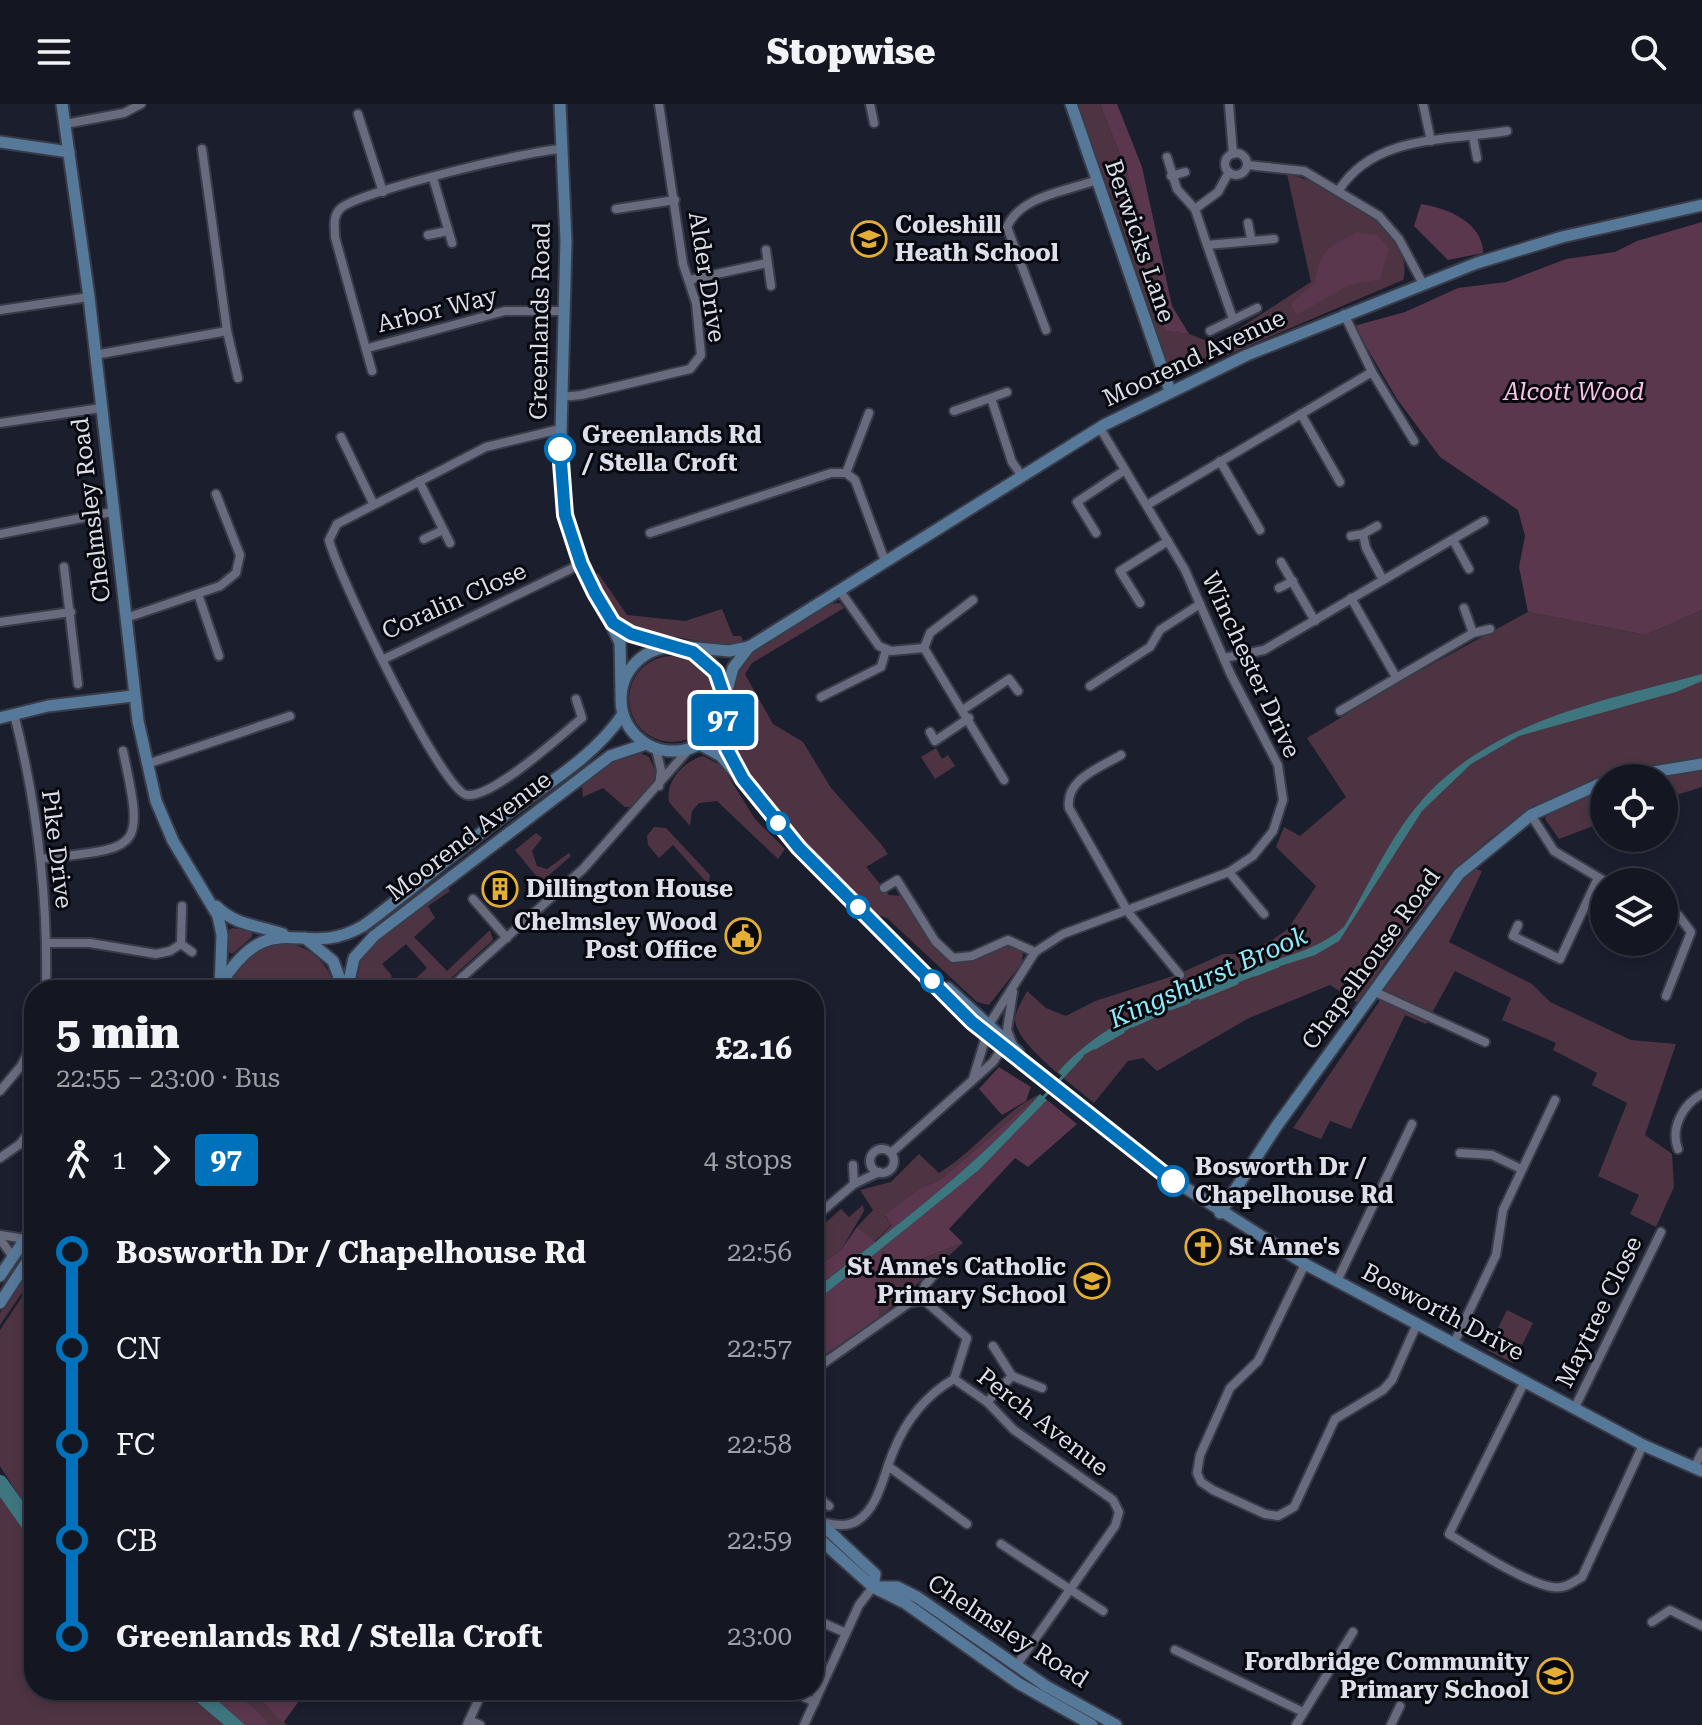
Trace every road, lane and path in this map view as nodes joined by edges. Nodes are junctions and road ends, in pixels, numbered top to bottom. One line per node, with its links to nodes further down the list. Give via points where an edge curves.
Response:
1 (62, 104): 11 (street, Chelmsley Road)
2 (140, 104): 11 (street, via 124,113)
3 (560, 104): 17 (street, Greenlands Road)
4 (659, 104): 30 (street, Alder Drive)
5 (870, 104): 10 (street)
6 (1071, 104): 27 (street, Berwicks Lane)
7 (1229, 104): 19 (street)
8 (1423, 104): 14 (street)
9 (358, 114): 29 (street)
10 (874, 123)
11 (65, 124): 18 (street, Chelmsley Road)
12 (1507, 131): 13 (street)
13 (1473, 137): 14 (street); 21 (street)
14 (1431, 141): 28 (street, via 1384,151)
15 (0, 142): 18 (street)
16 (202, 149): 53 (street)
17 (563, 149): 26 (street, Arbor Way); 49 (street, Greenlands Road)
18 (69, 152): 46 (street, Chelmsley Road)
19 (1233, 154): 22 (street, via 1244,156); 24 (street, via 1226,162)
20 (1167, 157): 25 (street)
21 (1477, 158)
22 (1247, 165): 24 (street, via 1241,174); 28 (street, via 1304,171)
23 (1185, 172): 25 (street)
24 (1229, 172): 33 (street, via 1218,192)
25 (1171, 176): 33 (street)
26 (433, 178): 29 (street, Arbor Way); 35 (street)
27 (1097, 180): 52 (street, via 1024,205 1007,227); 60 (street, Berwicks Lane)
28 (1339, 190): 44 (street, via 1379,216)
29 (383, 192): 55 (street, Arbor Way, via 344,206 334,219)
30 (675, 200): 32 (street, Alder Drive); 43 (street, Alder Drive, via 677,236)
31 (1702, 205): 44 (street, Moorend Avenue, via 1562,237)
32 (616, 209)
33 (1195, 209): 40 (street)
34 (1248, 223): 37 (street)
35 (448, 231): 36 (street); 39 (street)
36 (428, 235)
37 (1251, 238): 38 (street); 40 (street)
38 (1274, 239)
39 (452, 243)
40 (1207, 245): 51 (street)
41 (766, 250): 42 (street)
42 (767, 263): 43 (street); 45 (street)
43 (689, 280): 62 (street, Alder Drive, via 702,345 696,364)
44 (1422, 282): 50 (street, Moorend Avenue)
45 (771, 286)
46 (89, 297): 48 (street); 56 (street, Chelmsley Road)
47 (1257, 308): 51 (street)
48 (0, 310)
49 (564, 311): 55 (street, Arbor Way, via 505,311); 62 (street, Greenlands Road)
50 (1344, 314): 58 (street); 60 (street, Moorend Avenue)
51 (1233, 319): 54 (street)
52 (1046, 330)
53 (227, 331): 56 (street); 59 (street)
54 (1210, 331)
55 (368, 348): 57 (street, Arbor Way)
56 (95, 355): 64 (street, Chelmsley Road)
57 (372, 371)
58 (1372, 372): 67 (street); 72 (street)
59 (238, 378)
60 (1170, 391): 69 (street, Moorend Avenue)
61 (1007, 392): 63 (street)
62 (561, 397): 70 (street, Greenlands Road)
63 (991, 398): 65 (street); 76 (street, via 1012,462)
64 (101, 408): 68 (street); 82 (street, Chelmsley Road)
65 (954, 411)
66 (869, 413): 75 (street)
67 (1301, 414): 73 (street); 78 (street)
68 (0, 423)
69 (1100, 428): 74 (street, Winchester Drive); 76 (street, Moorend Avenue)
70 (560, 429): 77 (street, via 486,447); 98 (street, Greenlands Road, via 565,515)
71 (341, 437): 80 (street)
72 (1414, 441)
73 (1220, 461): 81 (street); 86 (street)
74 (1125, 470): 81 (street, Winchester Drive); 88 (street, via 1077,502)
75 (846, 473): 87 (street, via 831,473); 96 (street, via 855,480)
76 (1022, 476): 96 (street, Moorend Avenue)
77 (419, 481): 80 (street); 85 (street)
78 (1340, 482)
79 (216, 494): 105 (street, via 240,555 238,569 220,586)
80 (373, 503): 124 (street, Coralin Close, via 337,524 329,540)
81 (1147, 505): 94 (street, Winchester Drive)
82 (112, 512): 89 (street); 112 (street, Chelmsley Road)
83 (1484, 521): 93 (street)
84 (1377, 526): 90 (street)
85 (443, 530): 92 (street); 95 (street)
86 (1260, 530)
87 (650, 533)
88 (1096, 533)
89 (0, 534)
90 (1363, 534): 91 (street); 101 (street)
91 (1351, 536)
92 (424, 539)
93 (1453, 540): 100 (street); 101 (street)
94 (1168, 541): 108 (street, via 1120,571); 109 (street, Winchester Drive)
95 (450, 543)
96 (885, 561): 104 (street, Moorend Avenue)
97 (1281, 562): 102 (street)
98 (581, 564): 115 (street, Greenlands Road); 124 (street, Coralin Close)
99 (64, 567): 111 (street)
100 (1469, 569)
101 (1382, 578): 106 (street)
102 (1293, 581): 103 (street); 113 (street)
103 (1279, 588)
104 (840, 591): 119 (street, Moorend Avenue); 121 (street)
105 (198, 594): 112 (street); 122 (street)
106 (1351, 598): 113 (street); 125 (street)
107 (973, 600): 120 (street, via 930,633)
108 (1140, 603)
109 (1200, 604): 123 (street, Winchester Drive); 127 (street, via 1160,630 1150,647)
110 (1464, 608): 117 (street)
111 (71, 612): 114 (street); 126 (street)
112 (126, 618): 130 (street, Chelmsley Road)
113 (1315, 621): 123 (street, via 1264,650)
114 (0, 622)
115 (613, 623): 118 (street, via 631,634); 129 (street, Greenlands Road, via 620,643)
116 (1490, 629): 117 (street)
117 (1473, 633): 125 (street)
118 (679, 647): 119 (street, Moorend Avenue); 129 (street, via 640,659); 132 (street, via 704,658 716,672)
119 (749, 647): 132 (street, Moorend Avenue, via 733,668)
120 (924, 648): 121 (street); 137 (street)
121 (886, 650): 131 (street, via 881,667)
122 (219, 656)
123 (1224, 658): 155 (street, Winchester Drive, via 1278,765 1283,789 1273,831 1253,856)
124 (384, 659): 133 (street, via 429,750 456,790 467,795 486,791 582,718)
125 (1396, 677): 134 (street)
126 (78, 684)
127 (1090, 686)
128 (1018, 691): 137 (street, via 1009,679)
129 (621, 693): 136 (street)
130 (133, 696): 135 (street); 146 (street, Chelmsley Road)
131 (821, 697)
132 (725, 698): 138 (street)
133 (576, 699)
134 (1340, 711)
135 (14, 714): 140 (street); 154 (street, Pike Drive)
136 (623, 714): 142 (street, via 634,734); 166 (street, Moorend Avenue, via 587,756 363,926 346,936)
137 (967, 714): 141 (street, via 935,741); 150 (street)
138 (722, 715): 143 (street, via 710,736); 149 (street, Bosworth Drive, via 727,749)
139 (290, 716): 146 (street)
140 (0, 718)
141 (930, 732)
142 (651, 746): 143 (street, via 674,751); 151 (street, via 661,770); 177 (street, Moorend Avenue, via 610,756 374,936 354,958)
143 (695, 746): 149 (street, Bosworth Drive, via 721,756); 151 (street)
144 (123, 751): 154 (street, via 137,815 126,841 111,850)
145 (1121, 755): 162 (street, via 1076,782 1067,798)
146 (147, 764): 158 (street, Chelmsley Road, via 173,841)
147 (1702, 764): 148 (street)
148 (1678, 768)
149 (743, 779): 182 (street, Bosworth Drive, via 799,848)
150 (1004, 780)
151 (659, 787): 167 (street, via 583,869)
152 (1590, 788): 153 (street, Chapelhouse Road)
153 (1531, 815): 156 (street, via 1554,851); 180 (street, Chapelhouse Road, via 1459,874)
154 (41, 859): 168 (street, Pike Drive)
155 (1229, 872): 162 (street, Winchester Drive); 163 (street)
156 (1590, 873)
157 (884, 888): 171 (street, via 897,880 935,941 953,958 972,956 1008,940)
158 (207, 897): 166 (street, Chelmsley Road, via 227,917); 174 (street, Chelmsley Road, via 222,935)
159 (473, 899): 167 (street)
160 (1590, 903): 165 (street, via 1560,959 1513,936)
161 (182, 906): 169 (street)
162 (1128, 912): 171 (street, Winchester Drive, via 1063,934); 172 (street)
163 (1264, 914)
164 (1678, 915): 181 (street, via 1691,932)
165 (1518, 925)
166 (299, 938): 175 (street, via 269,938 249,948); 176 (street, via 333,961)
167 (507, 938): 178 (street)
168 (47, 943): 169 (street, via 90,943 156,954); 173 (street, Pike Drive)
169 (181, 944): 170 (street)
170 (192, 952)
171 (1035, 952): 179 (street)
172 (1180, 975)
173 (46, 980)
174 (220, 980)
175 (226, 980)
176 (341, 980)
177 (348, 980)
178 (459, 980)
179 (1015, 988): 182 (street); 184 (street)
180 (1373, 991): 183 (street); 201 (street, Chapelhouse Road)
181 (1666, 996)
182 (988, 1029): 184 (street, Bosworth Drive); 184 (street, Bosworth Drive, via 1001,1033); 186 (street)
183 (1485, 1042)
184 (1009, 1047): 186 (street); 201 (street, Bosworth Drive, via 1156,1169)
185 (24, 1060): 187 (street)
186 (973, 1079): 193 (street)
187 (0, 1091)
188 (1702, 1094): 192 (street, via 1691,1100 1677,1124)
189 (1555, 1100): 197 (street)
190 (1412, 1124): 211 (street)
191 (24, 1139): 195 (street)
192 (1678, 1149)
193 (891, 1153): 198 (street, via 892,1167); 198 (street, via 882,1148 872,1154 871,1165)
194 (1460, 1153): 197 (street, via 1492,1155)
195 (0, 1158)
196 (853, 1165): 199 (street)
197 (1521, 1169): 215 (street, via 1503,1210 1496,1255)
198 (879, 1172): 199 (street)
199 (854, 1184): 200 (street)
200 (824, 1210)
201 (1220, 1213): 207 (street, Bosworth Drive)
202 (1661, 1232): 223 (street, Maytree Close)
203 (0, 1237): 204 (street); 206 (street)
204 (24, 1239)
205 (24, 1240): 206 (street)
206 (13, 1257): 210 (street)
207 (1305, 1264): 211 (street, Bosworth Drive); 214 (street, via 1258,1361 1230,1388 1200,1455 1197,1473 1213,1490 1265,1514 1278,1516 1294,1507 1335,1419 1392,1380)
208 (24, 1266): 213 (street)
209 (939, 1269): 212 (street)
210 (0, 1276)
211 (1337, 1281): 214 (street, Bosworth Drive)
212 (920, 1301): 217 (street, via 909,1303); 219 (street, via 932,1304 967,1338)
213 (0, 1303)
214 (1417, 1324): 215 (street, Bosworth Drive)
215 (1454, 1343): 220 (street, Bosworth Drive)
216 (993, 1346): 218 (street)
217 (824, 1363)
218 (1012, 1376): 221 (street); 222 (street)
219 (954, 1379): 222 (street, Perch Avenue); 226 (street, Perch Avenue, via 932,1391)
220 (1525, 1381): 223 (street, Bosworth Drive); 224 (street, Bosworth Drive, via 1449,1534 1545,1585 1568,1586 1582,1577)
221 (1042, 1388)
222 (987, 1402): 236 (street, Perch Avenue, via 1014,1430 1118,1506 1115,1526)
223 (1574, 1409): 224 (street, Bosworth Drive)
224 (1643, 1445): 227 (street, Bosworth Drive)
225 (1702, 1452): 227 (street)
226 (888, 1466): 230 (street, Perch Avenue, via 871,1507 857,1521 844,1526); 231 (street)
227 (1698, 1469)
228 (824, 1502): 229 (street)
229 (829, 1506)
230 (824, 1522)
231 (967, 1524)
232 (824, 1527): 235 (street, via 875,1574)
233 (824, 1543): 235 (street, Chelmsley Road)
234 (1001, 1544): 236 (street)
235 (873, 1587): 242 (street); 244 (street, Chelmsley Road, via 897,1587 917,1597); 254 (street, Chelmsley Road)
236 (1070, 1588): 237 (street); 244 (street, Perch Avenue)
237 (1103, 1611)
238 (1652, 1622): 240 (street, via 1670,1610)
239 (824, 1623): 242 (street)
240 (1702, 1626)
241 (1353, 1632): 250 (street)
242 (846, 1633): 245 (street)
243 (1175, 1650): 250 (street)
244 (1016, 1666): 255 (street, Chelmsley Road)
245 (824, 1682)
246 (478, 1700): 251 (street)
247 (811, 1700): 248 (street)
248 (815, 1702): 253 (street)
249 (1400, 1706): 257 (street)
250 (1303, 1712): 256 (street)
251 (468, 1722): 252 (street)
252 (480, 1725)
253 (804, 1725)
254 (1092, 1725)
255 (1116, 1725)
256 (1296, 1725)
257 (1391, 1725)

